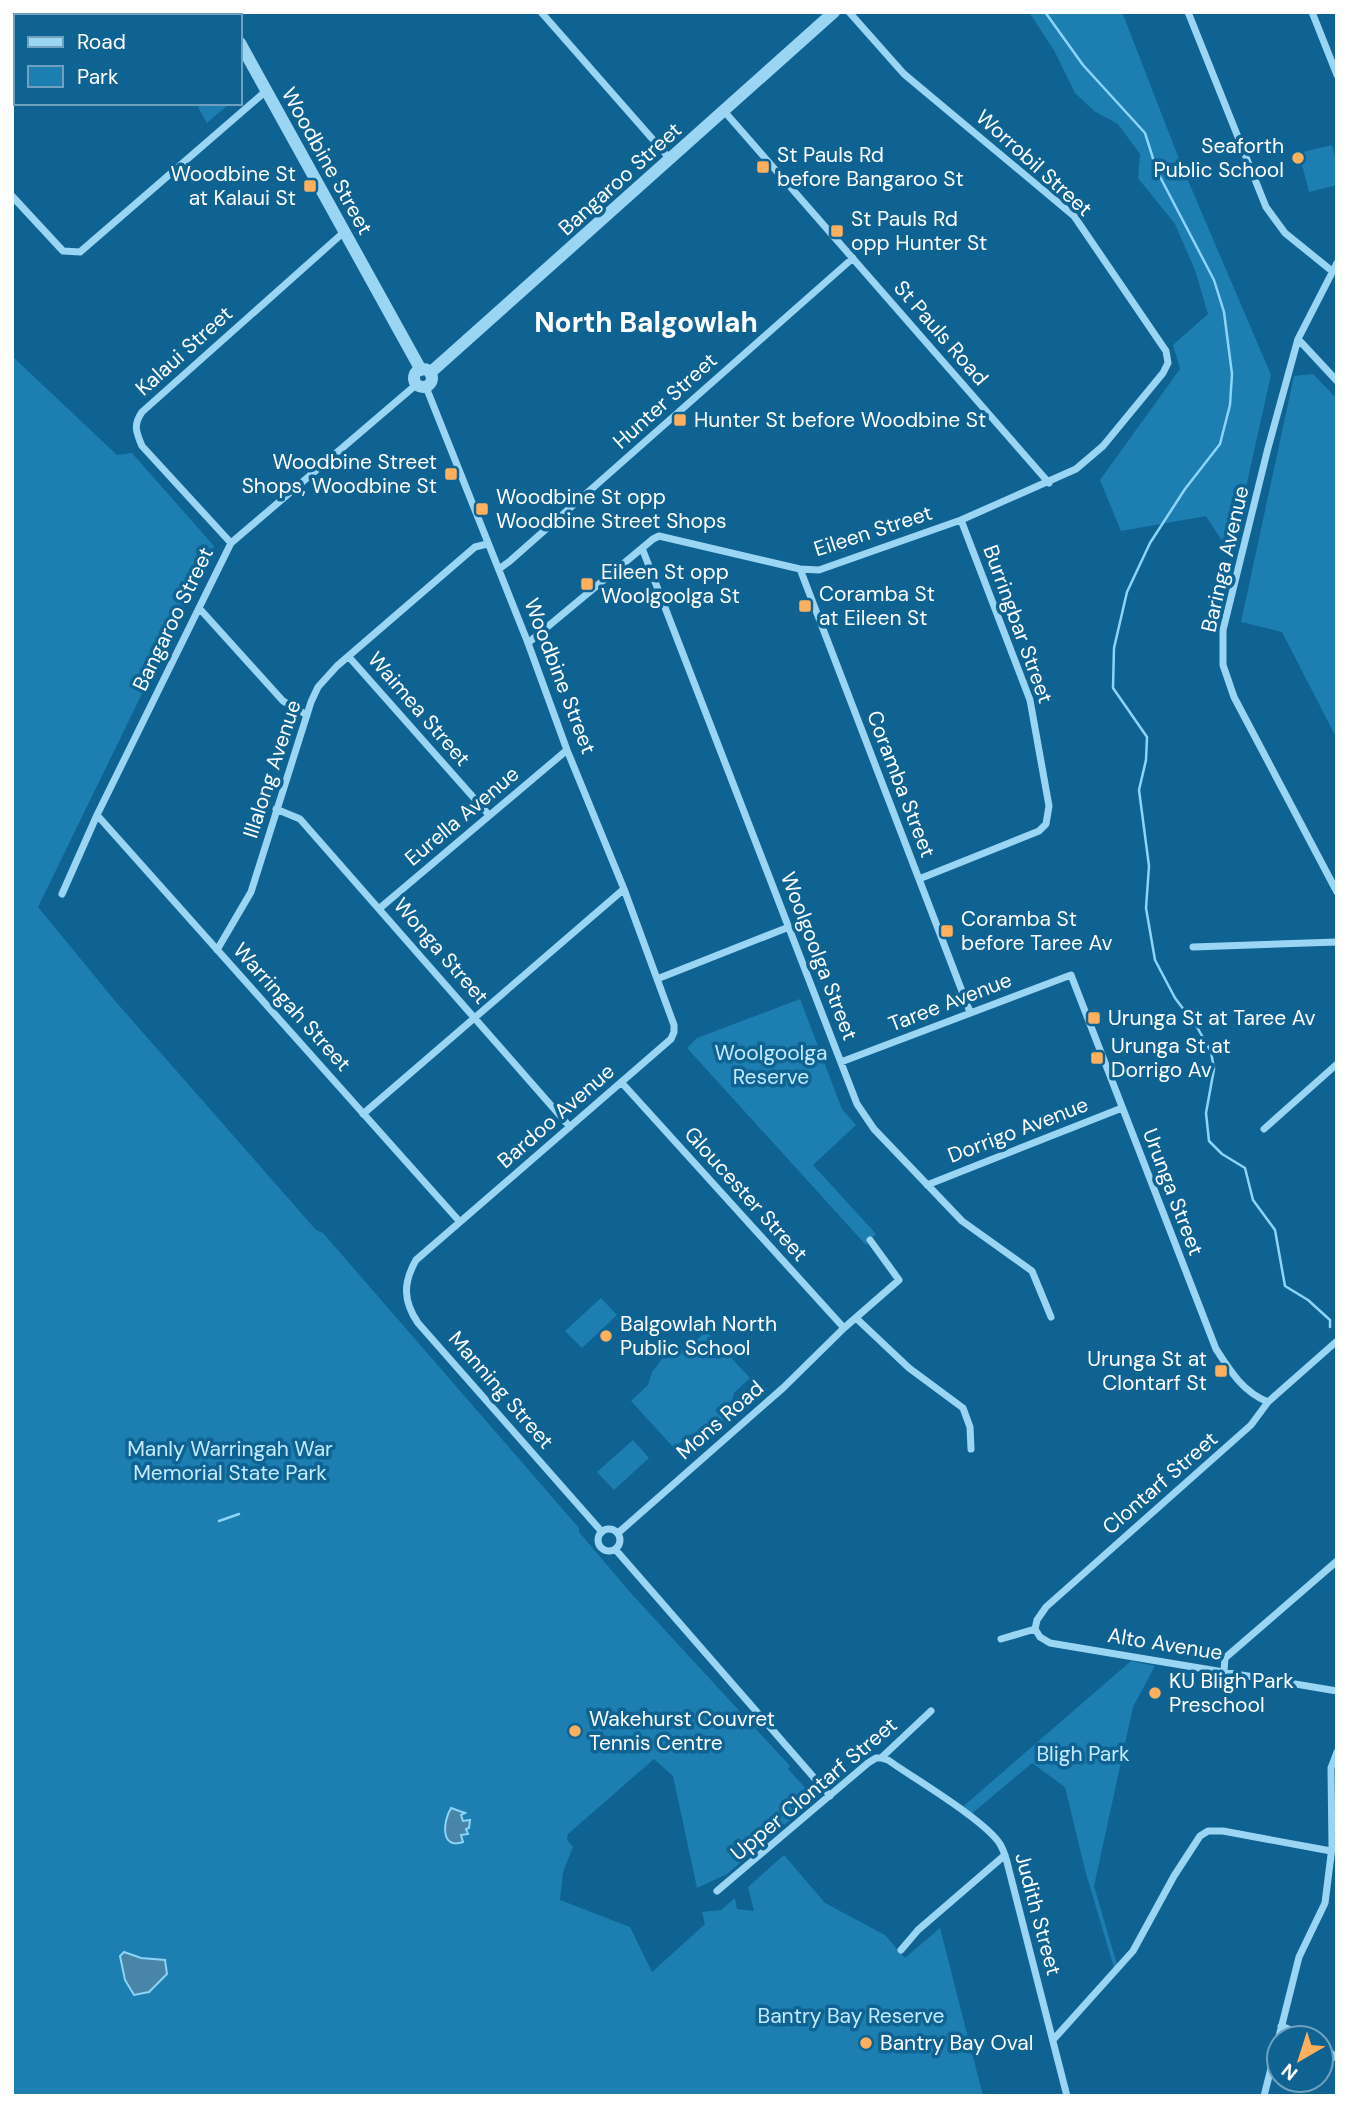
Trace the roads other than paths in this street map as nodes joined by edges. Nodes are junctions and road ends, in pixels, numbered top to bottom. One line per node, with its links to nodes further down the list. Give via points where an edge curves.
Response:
1 (541, 12): 11 (street)
2 (834, 12): 10 (street, Bangaroo Street)
3 (840, 12): 4 (street)
4 (848, 12): 18 (street, Worrobil Street, via 904,74 1074,216 1166,351)
5 (1188, 12): 16 (street, via 1266,207 1285,233)
6 (1312, 12): 8 (street)
7 (242, 47): 9 (street, Woodbine Street)
8 (1337, 75)
9 (266, 91): 12 (street, via 80,252 64,251); 13 (street, Woodbine Street)
10 (724, 111): 11 (street, Bangaroo Street); 14 (street, St Pauls Road)
11 (670, 159): 19 (street, Bangaroo Street)
12 (12, 196)
13 (344, 232): 19 (street, Woodbine Street); 24 (street, Kalaui Street, via 136,420 142,446)
14 (853, 258): 22 (street, St Pauls Road); 27 (street, Hunter Street)
15 (1337, 263): 16 (street, Baringa Avenue)
16 (1332, 271): 17 (street, Baringa Avenue)
17 (1298, 339): 20 (street); 39 (street, Baringa Avenue, via 1223,630 1223,665 1234,697)
18 (1168, 363): 22 (street, Eileen Street, via 1102,446 1076,469)
19 (425, 371): 21 (street, via 416,375)
20 (1337, 381)
21 (421, 385): 24 (street, Bangaroo Street); 25 (street, Woodbine Street)
22 (1049, 483): 23 (street, Eileen Street)
23 (961, 520): 28 (street, Eileen Street, via 835,566); 37 (street, Burringbar Street, via 1030,700 1049,806 1039,831)
24 (231, 543): 29 (street, Bangaroo Street)
25 (487, 544): 27 (street, Woodbine Street); 31 (street, Illalong Avenue, via 475,547)
26 (642, 548): 28 (street, Eileen Street, via 653,538 666,536); 30 (street, Eileen Street); 42 (street, Woolgoolga Street)
27 (499, 569): 30 (street, Woodbine Street)
28 (800, 569): 37 (street, Coramba Street)
29 (200, 608): 32 (street, via 283,701); 35 (street, Bangaroo Street)
30 (528, 643): 33 (street, Woodbine Street)
31 (349, 657): 32 (street, Illalong Avenue, via 323,681); 36 (street, Waimea Street)
32 (306, 715): 34 (street, Illalong Avenue)
33 (567, 750): 36 (street, Eurella Avenue); 38 (street, Woodbine Street)
34 (276, 809): 41 (street, Wonga Street, via 300,819); 45 (street, Illalong Avenue, via 251,892)
35 (97, 815): 40 (street, Bangaroo Street); 45 (street, Warringah Street)
36 (489, 816): 41 (street, Eurella Avenue)
37 (919, 879): 48 (street, Coramba Street)
38 (624, 889): 47 (street, Woodbine Street); 49 (street)
39 (1337, 892)
40 (62, 894)
41 (380, 908): 49 (street, Wonga Street)
42 (789, 927): 47 (street); 50 (street, Woolgoolga Street)
43 (1337, 942): 44 (street)
44 (1193, 947)
45 (217, 950): 54 (street, Warringah Street)
46 (1071, 975): 48 (street, Taree Avenue); 53 (street, Urunga Street)
47 (657, 979): 52 (street, Bardoo Avenue, via 674,1032)
48 (970, 1012): 50 (street, Taree Avenue)
49 (476, 1017): 54 (street); 55 (street, Wonga Street)
50 (841, 1062): 57 (street, Woolgoolga Street, via 857,1104)
51 (1337, 1064): 56 (street)
52 (622, 1083): 55 (street, Bardoo Avenue); 63 (street, Gloucester Street)
53 (1122, 1108): 57 (street, Dorrigo Avenue); 65 (street, Urunga Street, via 1216,1349 1250,1394)
54 (363, 1114): 58 (street, Warringah Street)
55 (570, 1127): 58 (street, Bardoo Avenue)
56 (1264, 1129)
57 (927, 1185): 61 (street, Woolgoolga Street, via 962,1222 1032,1271)
58 (460, 1222): 60 (street, Bardoo Avenue)
59 (870, 1240): 62 (street, Mons Road, via 899,1280)
60 (416, 1261): 67 (street, Manning Street, via 405,1289 410,1311)
61 (1051, 1317)
62 (856, 1318): 63 (street, Mons Road); 66 (street, via 909,1368 963,1408)
63 (844, 1328): 68 (street, Mons Road)
64 (1337, 1341): 65 (street, Clontarf Street)
65 (1268, 1402): 71 (street, Clontarf Street, via 1251,1425 1046,1607)
66 (971, 1448)
67 (602, 1532): 68 (street); 69 (street, via 600,1546)
68 (618, 1533): 69 (street)
69 (615, 1549): 78 (street)
70 (1337, 1561): 73 (street, via 1225,1658)
71 (1035, 1629): 72 (street); 73 (street, Alto Avenue, via 1050,1643)
72 (1001, 1639)
73 (1224, 1671): 74 (street, Alto Avenue)
74 (1337, 1691)
75 (931, 1712): 77 (street, Upper Clontarf Street)
76 (1337, 1752): 79 (street, via 1331,1768)
77 (881, 1758): 78 (street, Upper Clontarf Street, via 868,1763); 80 (street, Judith Street, via 992,1834)
78 (830, 1796): 81 (street, Upper Clontarf Street)
79 (1331, 1851): 83 (street, via 1325,1903 1299,1957); 84 (street, via 1223,1831 1200,1836 1133,1951)
80 (1005, 1855): 82 (street); 84 (street, Judith Street)
81 (717, 1891)
82 (901, 1950)
83 (1282, 2024)
84 (1053, 2040): 85 (street, Judith Street)
85 (1067, 2096)

